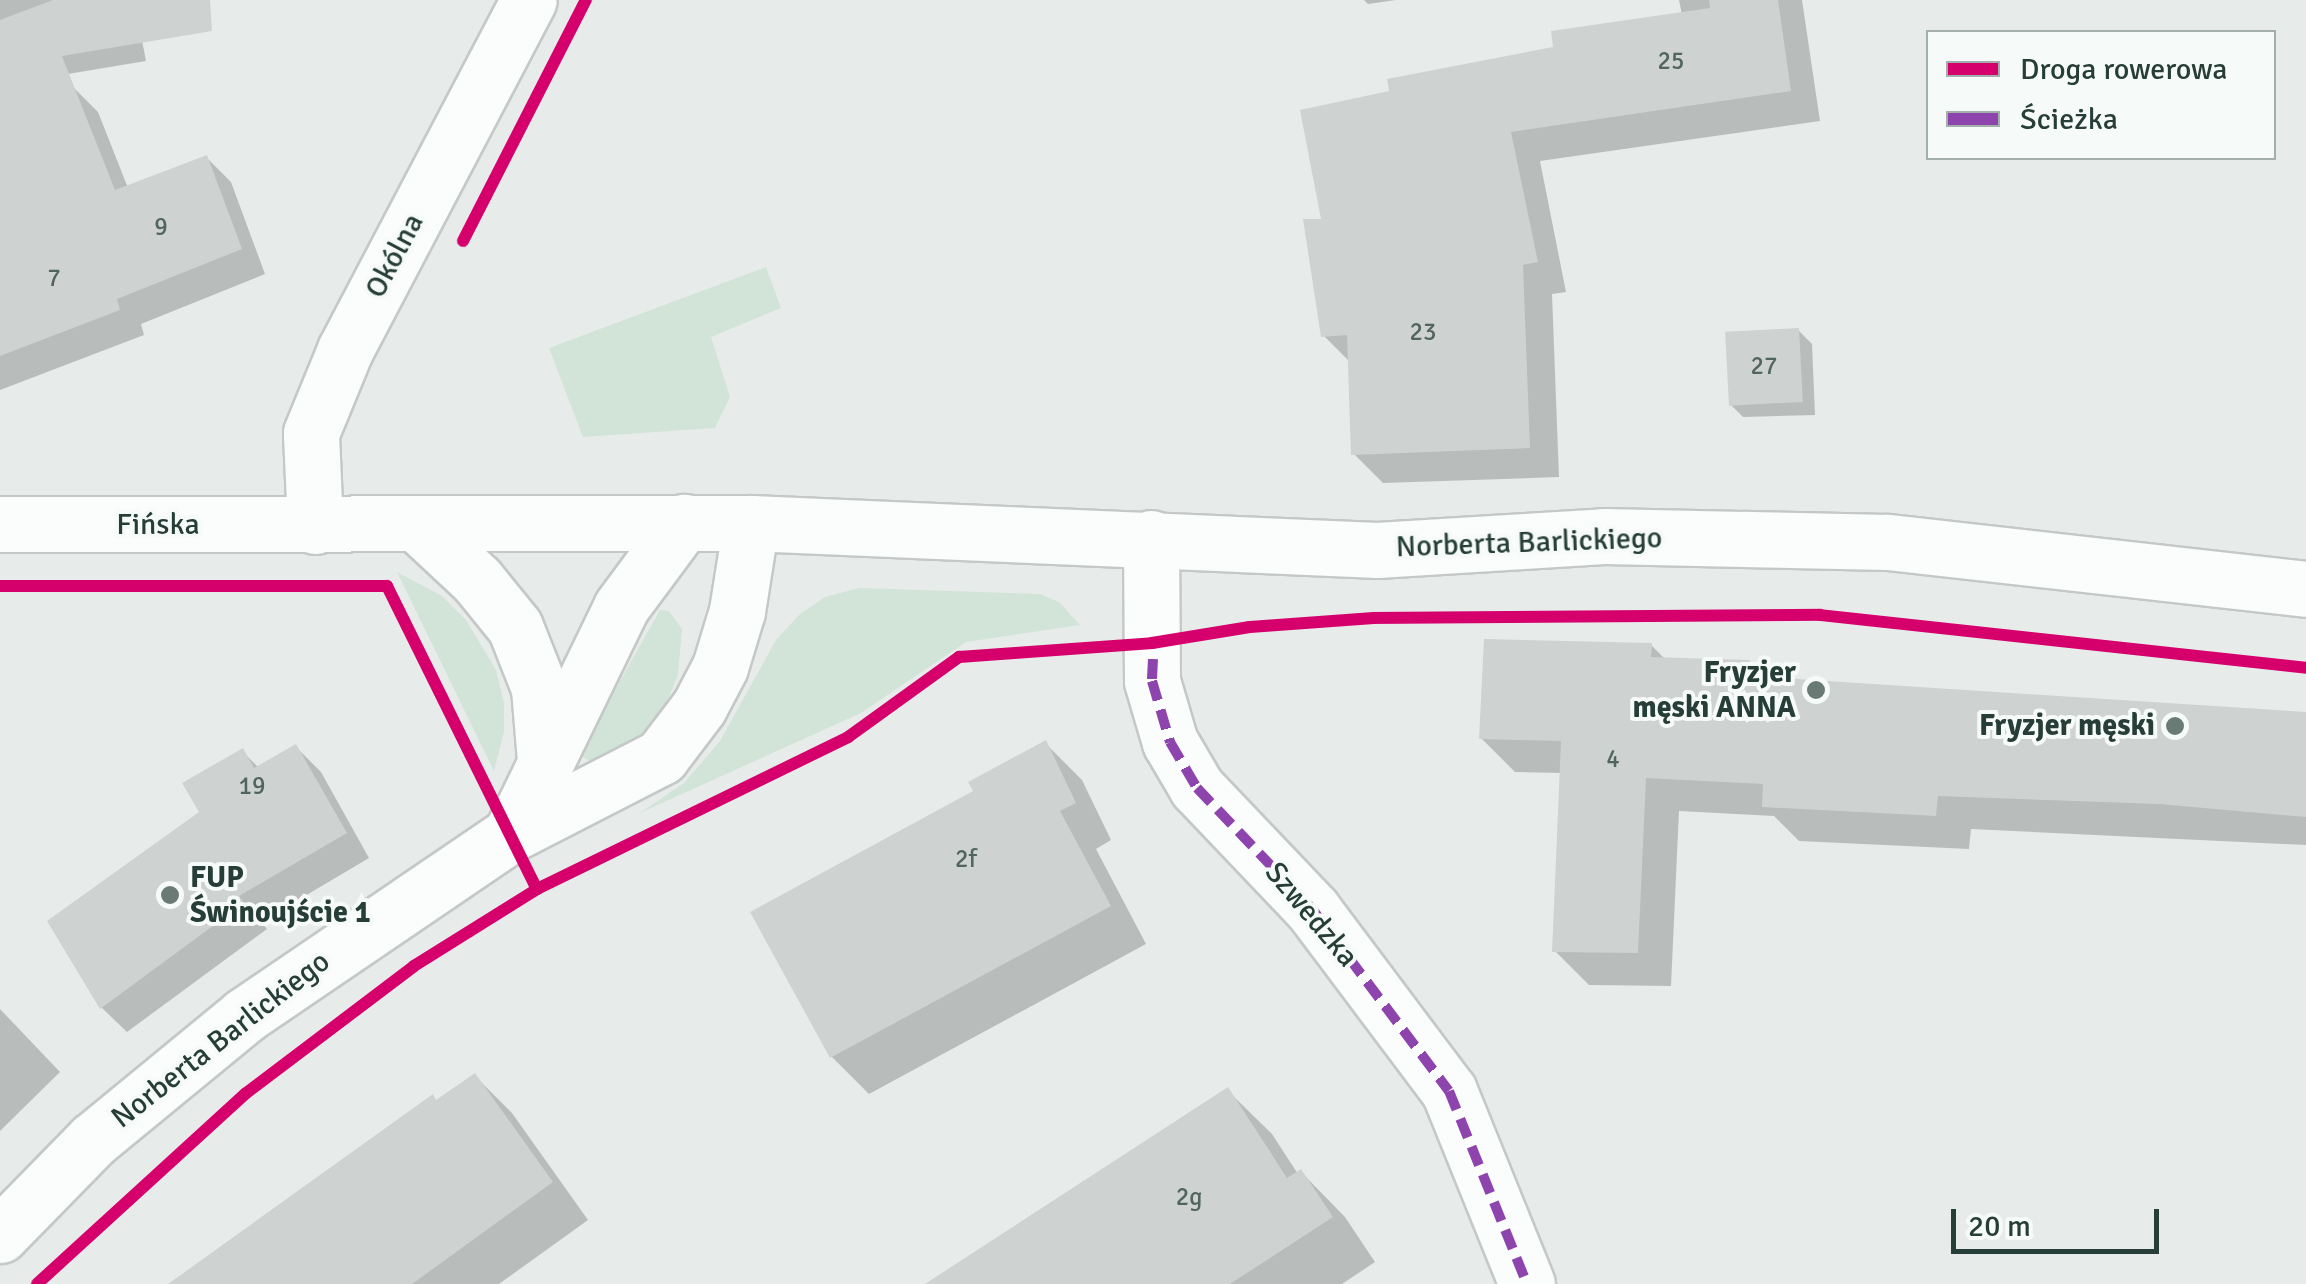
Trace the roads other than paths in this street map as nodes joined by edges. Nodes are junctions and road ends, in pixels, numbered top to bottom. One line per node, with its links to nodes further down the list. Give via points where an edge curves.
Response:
1 (529, 0): 6 (street, Okólna, via 345,350 311,434)
2 (684, 522): 3 (street, Norberta Barlickiego); 5 (street, Norberta Barlickiego); 9 (street, via 621,607)
3 (751, 523): 7 (street, Norberta Barlickiego); 10 (street, Norberta Barlickiego, via 738,611 720,667 661,757)
4 (0, 524): 6 (street, Fińska)
5 (418, 525): 6 (street, Norberta Barlickiego); 9 (street, via 515,627 539,688)
6 (316, 526)
7 (1151, 538): 8 (street, Norberta Barlickiego, via 1377,550 1604,536 1888,542); 12 (street, Szwedzka, via 1152,681 1170,742 1198,788 1312,910 1448,1091)
8 (2306, 589)
9 (544, 761): 10 (street)
10 (511, 834): 11 (street, Norberta Barlickiego, via 246,1015 92,1140)
11 (0, 1235)
12 (1527, 1284)

